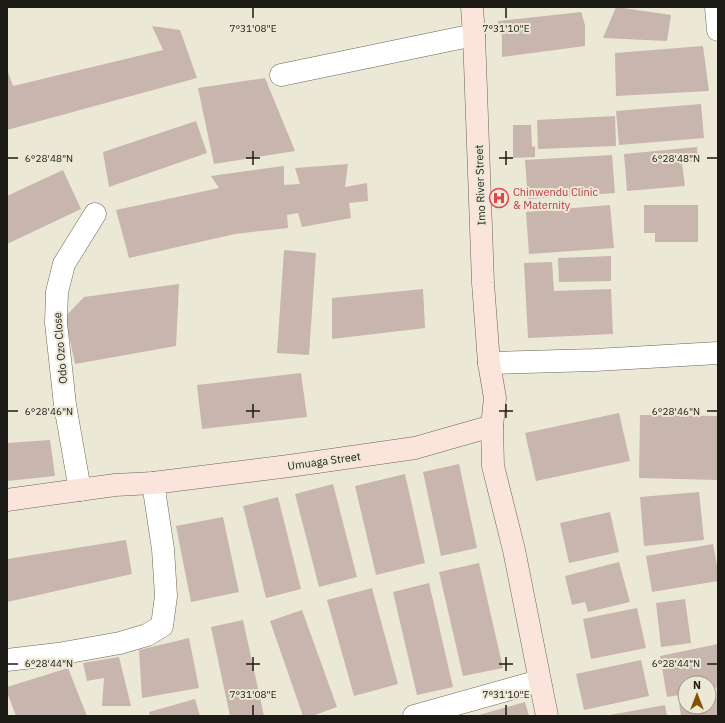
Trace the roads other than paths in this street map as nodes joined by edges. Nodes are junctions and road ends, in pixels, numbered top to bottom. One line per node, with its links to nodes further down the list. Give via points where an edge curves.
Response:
1 (472, 7): 4 (street, Imo River Street)
2 (716, 7): 3 (street)
3 (718, 30)
4 (474, 35): 5 (street); 8 (street, Imo River Street)
5 (280, 75)
6 (95, 214): 11 (street, Odo Ozo Close, via 64,264 57,292 56,323 61,368)
7 (718, 353): 8 (street)
8 (488, 363): 9 (street, Imo River Street, via 495,398)
9 (492, 426): 10 (street, Umuaga Street, via 415,448); 14 (street, Imo River Street, via 493,466 514,550)
10 (153, 483): 11 (street, Umuaga Street); 13 (street, via 163,549 166,596 162,626 147,635 120,643)
11 (80, 490): 12 (street, Umuaga Street)
12 (7, 500)
13 (7, 660)
14 (540, 681): 15 (street); 16 (street, Imo River Street)
15 (414, 716)
16 (547, 716)

